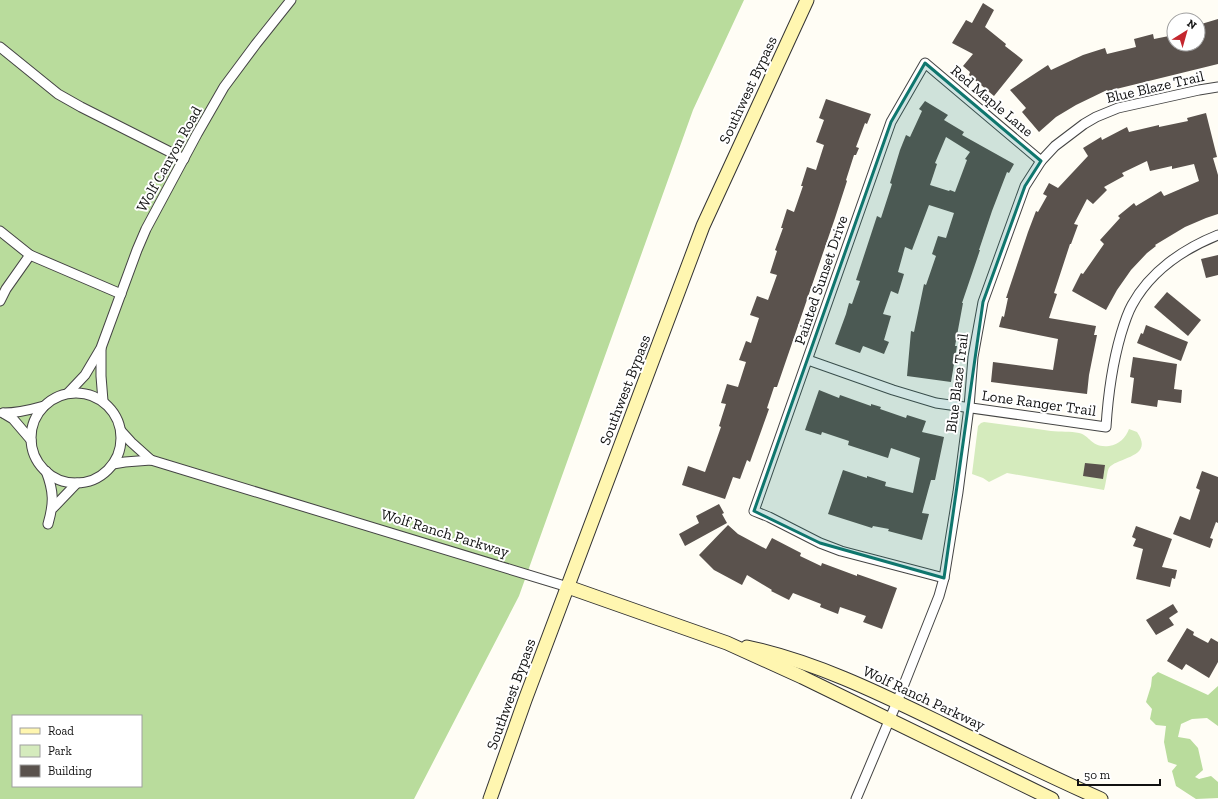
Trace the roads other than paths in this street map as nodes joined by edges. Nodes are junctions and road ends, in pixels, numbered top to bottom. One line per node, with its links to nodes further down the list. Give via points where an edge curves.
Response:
1 (291, 0): 6 (street, Wolf Canyon Road, via 224,88)
2 (807, 0): 29 (street, Southwest Bypass, via 704,226)
3 (0, 47): 6 (street, via 58,94)
4 (926, 63): 7 (street, Red Maple Lane); 14 (street, Painted Sunset Drive, via 891,122)
5 (1218, 87): 7 (street, Blue Blaze Trail, via 1118,108 1096,117 1063,140)
6 (184, 159): 11 (street, Wolf Canyon Road, via 146,229)
7 (1041, 161): 18 (street, Blue Blaze Trail, via 1025,186 983,302 973,357)
8 (0, 231): 10 (street)
9 (1218, 235): 18 (street, Lone Ranger Trail, via 1200,242 1161,269 1146,284 1132,305 1112,366 1106,427)
10 (30, 255): 11 (street); 12 (street)
11 (121, 294): 13 (street, Wolf Canyon Road)
12 (0, 301)
13 (102, 348): 15 (street, Wolf Canyon Road, via 85,375); 16 (street, Wolf Canyon Road)
14 (808, 360): 18 (street, Lone Ranger Trail, via 936,403); 28 (street, Painted Sunset Drive, via 754,511 841,551)
15 (68, 392): 16 (street, via 83,392); 17 (street, via 48,401)
16 (103, 401): 20 (street, via 118,419)
17 (44, 406): 19 (street, via 21,412); 21 (street, via 33,422)
18 (969, 407): 28 (street, Blue Blaze Trail)
19 (1, 412): 21 (street, via 13,419)
20 (121, 431): 22 (street, Wolf Ranch Parkway); 23 (street, via 120,452)
21 (31, 440): 24 (street, via 35,458)
22 (151, 460): 23 (street, Wolf Ranch Parkway); 29 (street, Wolf Ranch Parkway)
23 (113, 464): 25 (street, via 107,472 97,478)
24 (46, 471): 25 (street, via 62,481); 26 (street, via 51,483)
25 (77, 483): 26 (street)
26 (53, 508): 27 (street)
27 (48, 524)
28 (944, 578): 31 (street, Blue Blaze Trail)
29 (568, 587): 30 (street, Wolf Ranch Parkway); 33 (street, Southwest Bypass)
30 (727, 643): 31 (street, Wolf Ranch Parkway, via 771,652); 32 (street, Wolf Ranch Parkway)
31 (897, 702): 32 (street, Blue Blaze Trail); 36 (street, Wolf Ranch Parkway)
32 (889, 720): 34 (street, Blue Blaze Trail); 35 (street, Wolf Ranch Parkway)
33 (490, 799)
34 (856, 799)
35 (1052, 799)
36 (1101, 799)

